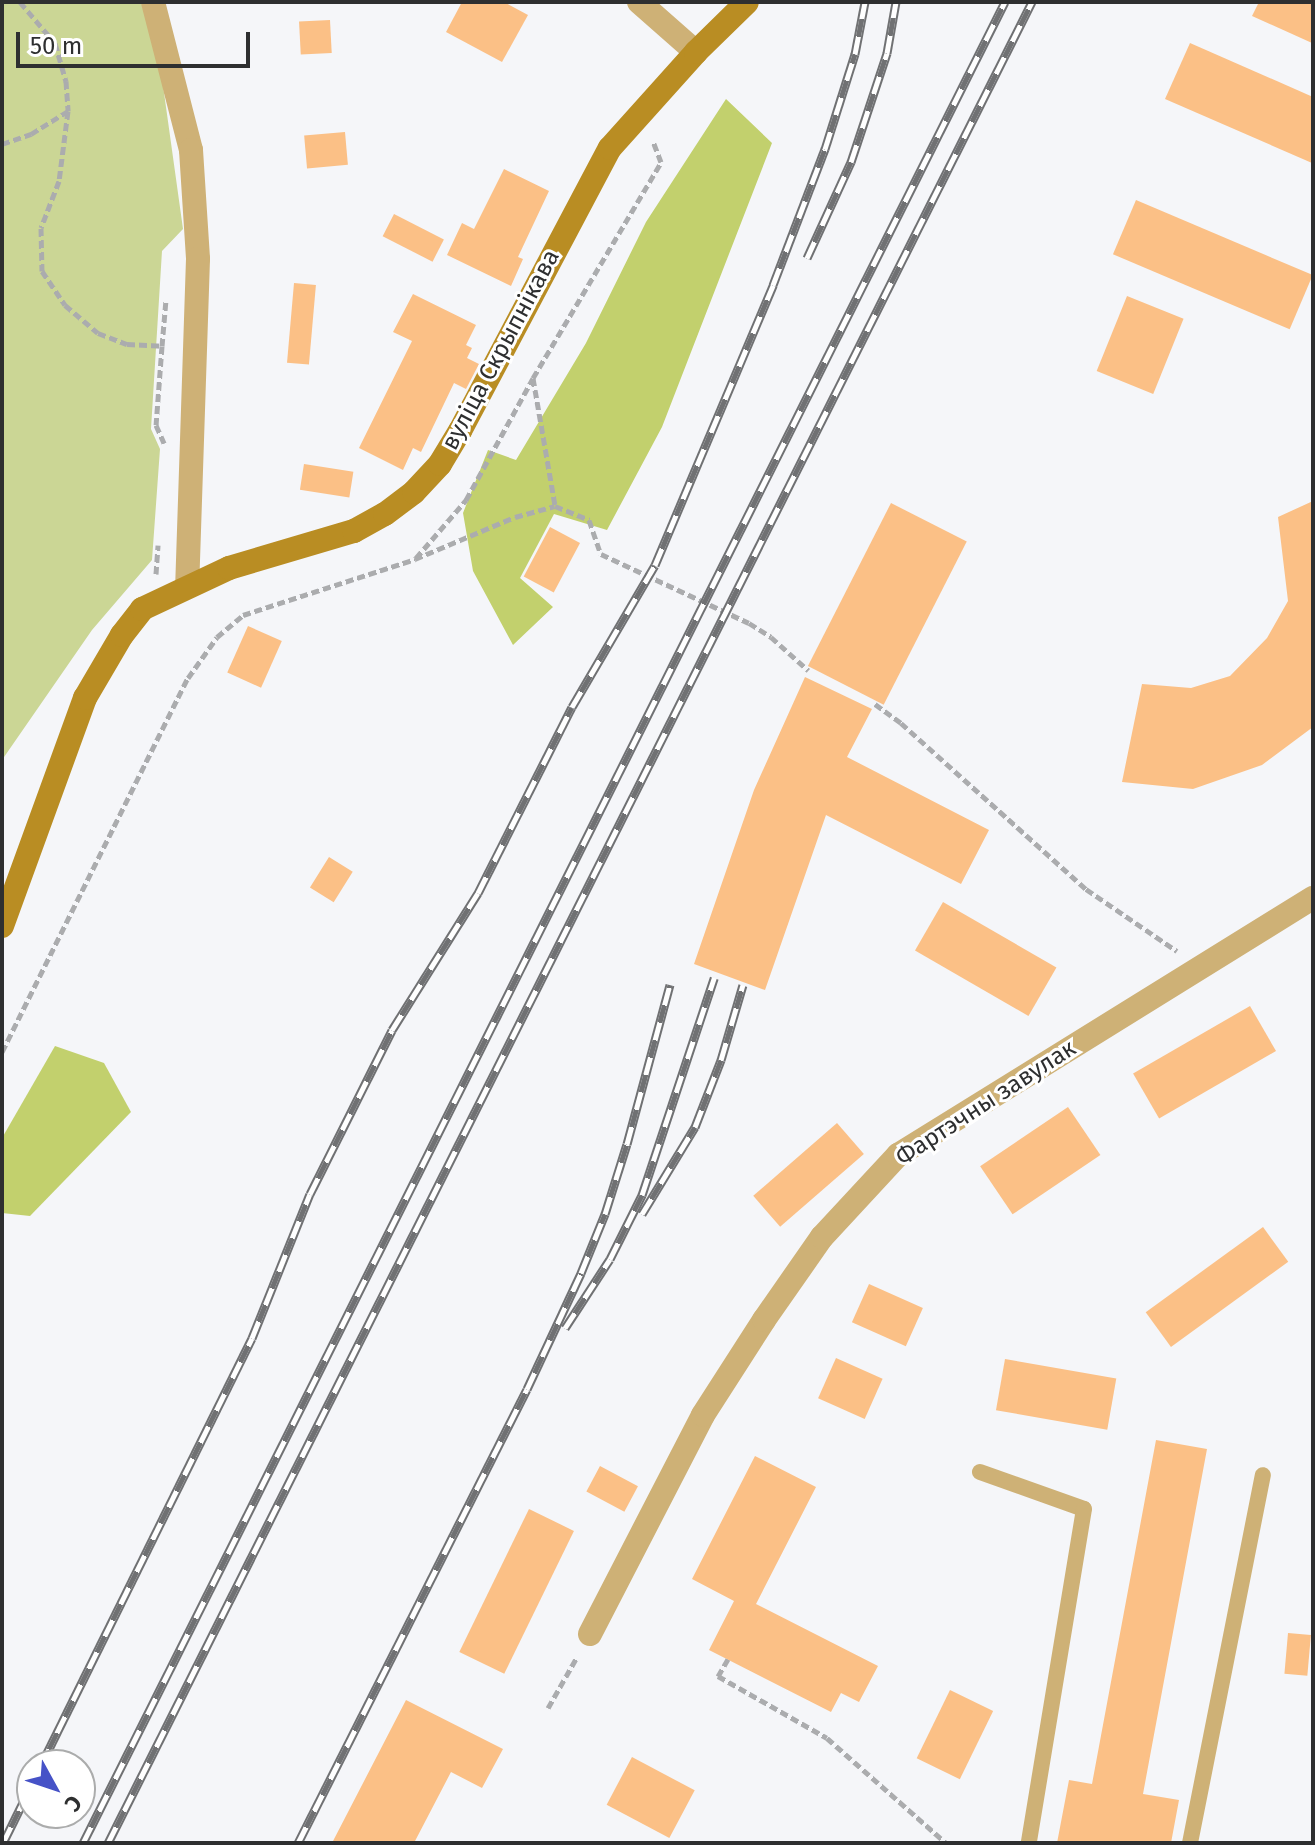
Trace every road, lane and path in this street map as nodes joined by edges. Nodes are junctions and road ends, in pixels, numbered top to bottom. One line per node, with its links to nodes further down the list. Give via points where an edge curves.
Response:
1 (20, 2): 6 (path, via 55,43)
2 (153, 2): 17 (street, via 191,150 198,259)
3 (639, 2): 5 (street)
4 (747, 2): 5 (street, вуліца Скрыпнікава)
5 (696, 52): 17 (street, вуліца Скрыпнікава, via 610,148 460,431 414,492 354,531)
6 (68, 111): 8 (path, via 31,134); 10 (path, via 59,181 41,228 42,271 65,305 98,333 127,344)
7 (652, 138): 11 (path, via 661,162)
8 (2, 144)
9 (168, 283): 10 (path)
10 (162, 346): 12 (path, via 156,425)
11 (533, 378): 13 (path); 15 (path, via 466,500)
12 (166, 449)
13 (555, 506): 15 (path); 18 (path, via 589,520 601,554 749,623)
14 (159, 534): 16 (path)
15 (415, 559): 23 (path, via 243,615 217,637 188,678)
16 (155, 577)
17 (187, 585): 21 (street, вуліца Скрыпнікава, via 142,609 98,674)
18 (808, 670)
19 (875, 704): 22 (path, via 1086,889)
20 (1313, 898): 22 (street, Фартэчны завулак)
21 (2, 926)
22 (1203, 967): 26 (street, Фартэчны завулак, via 898,1155 822,1237 703,1415)
23 (2, 1052)
24 (980, 1472): 30 (lane, via 1084,1509)
25 (1263, 1475): 31 (lane)
26 (590, 1634): 28 (path)
27 (728, 1659): 29 (path, via 718,1676 827,1738)
28 (548, 1708)
29 (946, 1843)
30 (1029, 1843)
31 (1190, 1843)

